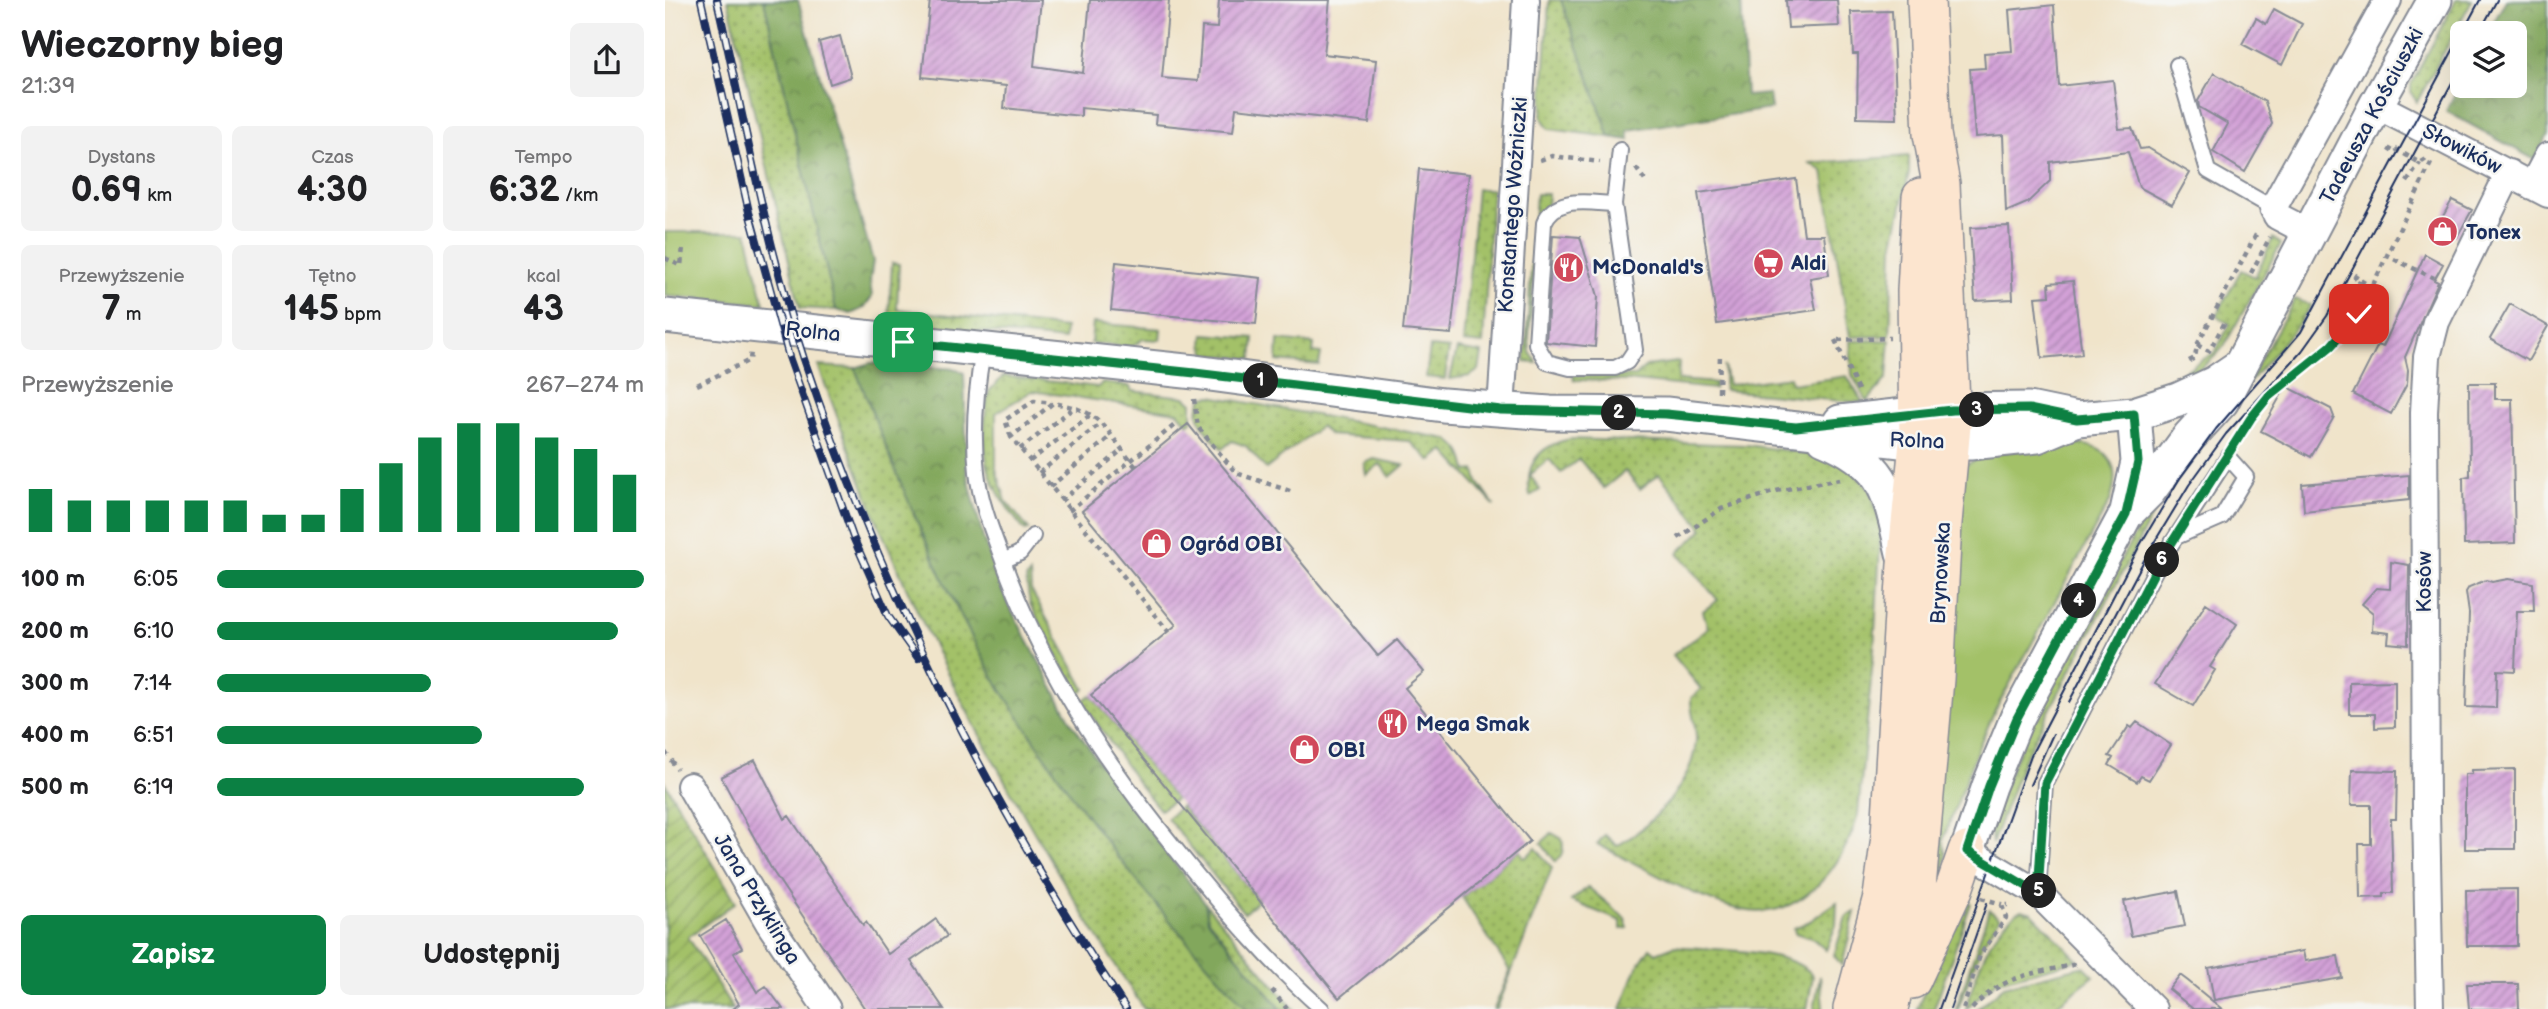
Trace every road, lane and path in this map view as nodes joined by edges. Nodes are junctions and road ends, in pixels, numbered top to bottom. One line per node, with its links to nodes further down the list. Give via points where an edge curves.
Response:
1 (1526, 0): 14 (street, Konstantego Woźniczki)
2 (1926, 0): 51 (main road, Brynowska, via 1932,134 1921,196 1916,291)
3 (2388, 0): 17 (street, Tadeusza Kościuszki)
4 (2435, 0): 6 (street, Tadeusza Kościuszki)
5 (2177, 65): 17 (lane, via 2208,171)
6 (2376, 105): 11 (street, Słowików); 18 (street, Tadeusza Kościuszki)
7 (2435, 154): 20 (path)
8 (2548, 156): 15 (street)
9 (1620, 157): 12 (path, via 1642,172); 14 (path, via 1543,157 1536,164 1532,187); 16 (lane)
10 (2420, 163): 13 (path)
11 (2509, 173): 15 (street, Słowików); 26 (street, Kosów)
12 (1646, 182)
13 (2407, 182)
14 (1514, 186): 45 (street, Konstantego Woźniczki)
15 (2540, 190)
16 (1613, 204): 16 (lane, via 1561,204 1544,223 1536,344 1547,362 1557,366 1615,368 1627,362 1635,350)
17 (2273, 219): 18 (street); 22 (path); 32 (path, via 2260,228)
18 (2310, 233): 36 (street, Tadeusza Kościuszki)
19 (683, 247): 21 (path, via 681,267)
20 (2385, 255): 25 (path); 26 (path)
21 (665, 258)
22 (2251, 273)
23 (2357, 274): 24 (path)
24 (2360, 281): 25 (path); 28 (path)
25 (2370, 286): 56 (path, via 2359,314 2331,346 2268,397 2234,441)
26 (2453, 287): 85 (street, Kosów, via 2436,322 2427,357 2424,412)
27 (665, 316): 33 (street, Rolna)
28 (2340, 318)
29 (2225, 322): 32 (path, via 2209,351)
30 (1894, 337): 42 (path, via 1836,340)
31 (751, 343): 37 (path, via 750,360)
32 (2197, 345): 35 (path, via 2195,358)
33 (983, 350): 45 (street, Rolna); 69 (lane, via 975,404 977,473)
34 (1720, 355): 40 (path)
35 (2183, 365)
36 (2237, 368): 47 (street, Rolna, via 2178,400); 65 (street, Tadeusza Kościuszki, via 2221,401)
37 (697, 384)
38 (1192, 391): 62 (path, via 1198,426 1236,473)
39 (1708, 392): 40 (path)
40 (1719, 393): 41 (path)
41 (1733, 395)
42 (1861, 396)
43 (1053, 403): 44 (path); 53 (path); 53 (path, via 1034,401 1005,420)
44 (1076, 407): 46 (path); 54 (path)
45 (1501, 410): 50 (street, Rolna, via 1666,414)
46 (1093, 413): 48 (path); 57 (path)
47 (2134, 414): 51 (street, Rolna, via 2077,419 2038,436); 65 (street, via 2138,462)
48 (1101, 423): 52 (path); 59 (path)
49 (1177, 423): 58 (path)
50 (1796, 427): 51 (street, Rolna); 70 (street, via 1839,444 1876,471 1890,499)
51 (1935, 427): 70 (main road, Brynowska); 80 (main road, Brynowska, via 1932,727 1917,888)
52 (1111, 436): 55 (path); 61 (path)
53 (1010, 437): 54 (path)
54 (1020, 449): 57 (path)
55 (1122, 450): 58 (path); 63 (path)
56 (2228, 457): 67 (lane); 67 (lane, via 2246,477 2222,517)
57 (1030, 461): 59 (path)
58 (1134, 464): 64 (path)
59 (1039, 473): 61 (path)
60 (1849, 477): 68 (path, via 1776,491 1721,509)
61 (1049, 486): 63 (path)
62 (1293, 492)
63 (1061, 501): 64 (path)
64 (1069, 511): 71 (path)
65 (2126, 514): 73 (street, Tadeusza Kościuszki, via 2017,718)
66 (1033, 536): 69 (lane, via 1020,553)
67 (2176, 537): 74 (lane, via 2045,783)
68 (1678, 538)
69 (1003, 561): 78 (lane, via 1048,663 1122,782 1234,920)
70 (1906, 564): 79 (main road, Brynowska, via 1890,836 1882,897)
71 (1168, 631)
72 (690, 786): 77 (street, Jana Przyklinga, via 769,923)
73 (1967, 851): 74 (street); 81 (main road)
74 (2038, 893): 76 (street)
75 (2002, 905): 82 (path, via 2006,918 1980,955)
76 (2100, 955): 83 (path, via 2005,982 1988,991); 84 (street)
77 (827, 1009)
78 (1322, 1009)
79 (1852, 1009)
80 (1889, 1009)
81 (1898, 1009)
82 (1963, 1009)
83 (1972, 1009)
84 (2153, 1009)
85 (2430, 1009)

